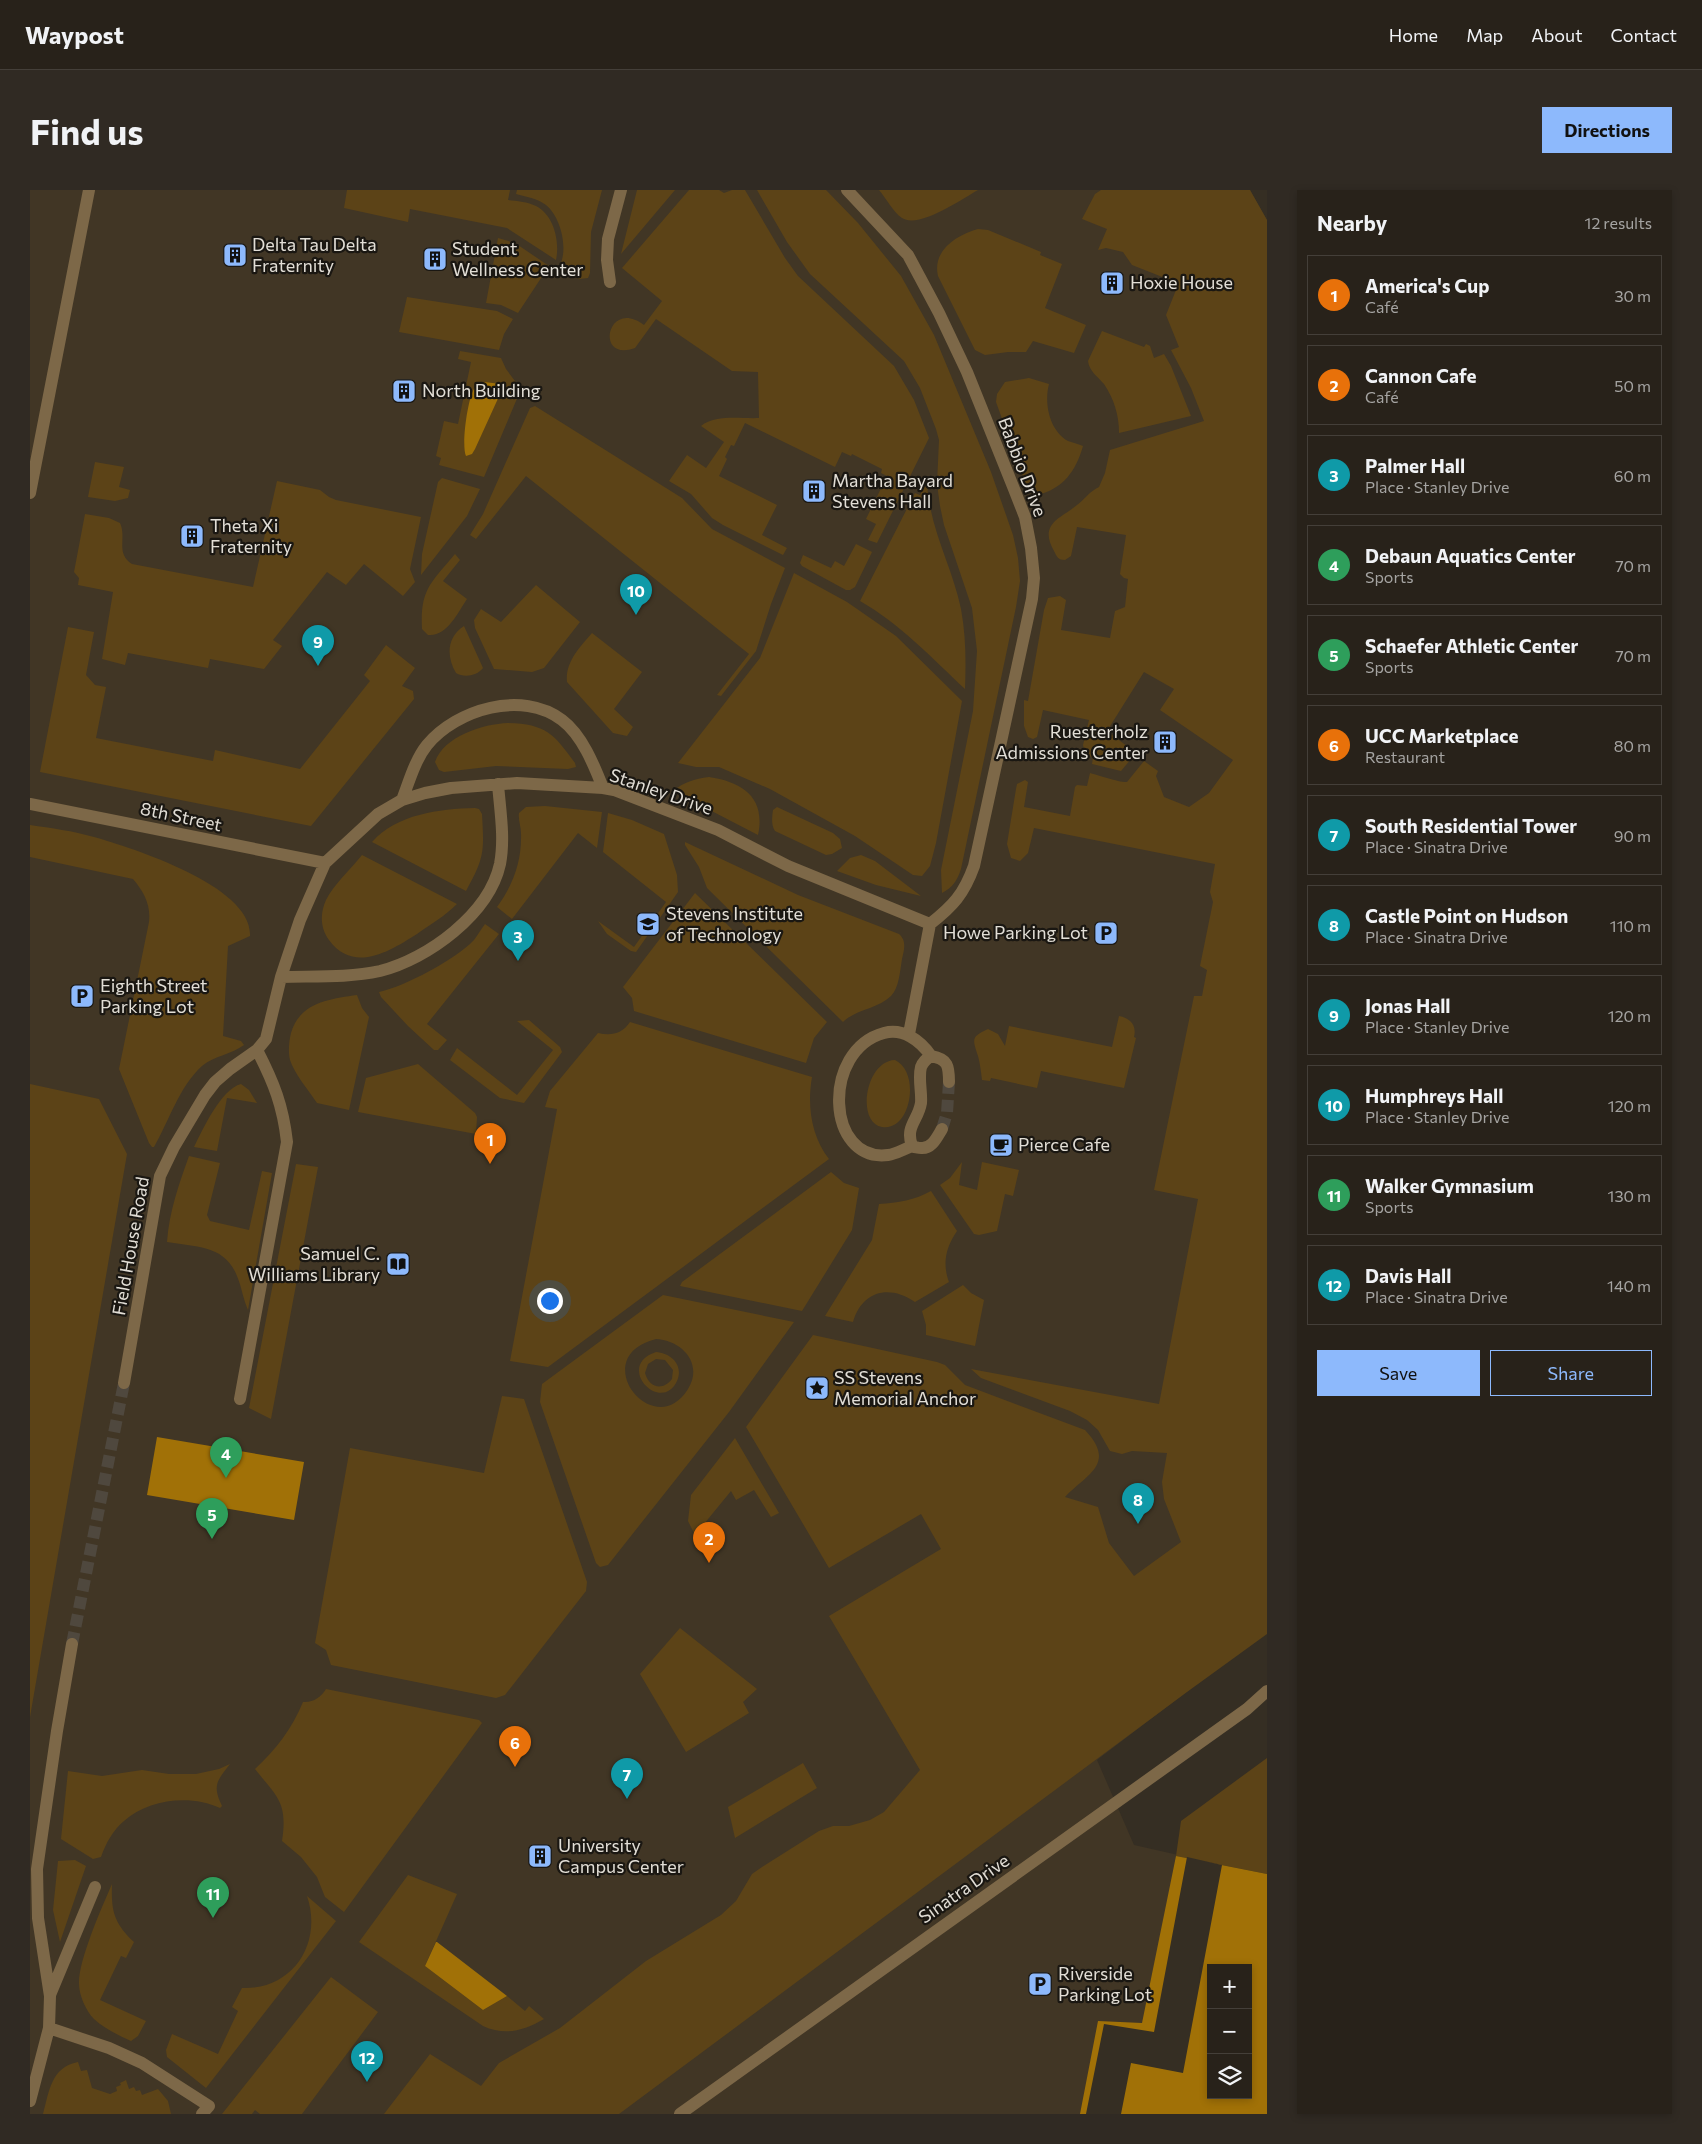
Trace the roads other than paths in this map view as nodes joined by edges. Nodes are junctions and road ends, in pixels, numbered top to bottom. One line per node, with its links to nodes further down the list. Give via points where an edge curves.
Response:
1 (89, 190): 5 (street)
2 (621, 190): 4 (street, via 608,239)
3 (847, 190): 11 (street, Babbio Drive, via 908,255 940,314 967,372 1025,517 1032,558 1032,599 974,866 967,888)
4 (610, 282)
5 (30, 493)
6 (498, 784): 7 (street, Stanley Drive); 8 (street, Stanley Drive, via 451,788); 12 (street, via 502,834 499,866 478,907 462,925 424,952 381,970 356,975)
7 (603, 788): 8 (street, via 592,761 564,721 538,710 498,707 464,717 436,736 419,759); 11 (street, Stanley Drive, via 718,830 788,866)
8 (402, 800): 10 (street, Stanley Drive, via 378,814)
9 (30, 804): 10 (street, 8th Street)
10 (325, 864): 12 (street, via 300,920)
11 (930, 924): 13 (street)
12 (281, 976): 14 (street, via 266,1039)
13 (909, 1034): 15 (street); 18 (street, via 894,1030 868,1038 847,1062 838,1094 844,1130 854,1144 877,1156 892,1155)
14 (258, 1050): 19 (street, Field House Road, via 215,1082 174,1147 160,1176); 20 (street, via 274,1082 284,1116 287,1142)
15 (931, 1056): 16 (street, via 941,1058 947,1064); 18 (street, via 925,1059 921,1068 920,1110 908,1137)
16 (949, 1082)
17 (942, 1129): 18 (street, via 931,1145 923,1149)
18 (912, 1146)
19 (124, 1383)
20 (240, 1399)
21 (72, 1644): 24 (street, via 37,1870 38,1918)
22 (1267, 1691): 28 (street, Sinatra Drive, via 1247,1709)
23 (95, 1887): 24 (street)
24 (50, 1996): 25 (street)
25 (49, 2028): 26 (street); 27 (street, via 142,2063 208,2106)
26 (30, 2101)
27 (202, 2114)
28 (680, 2114)

